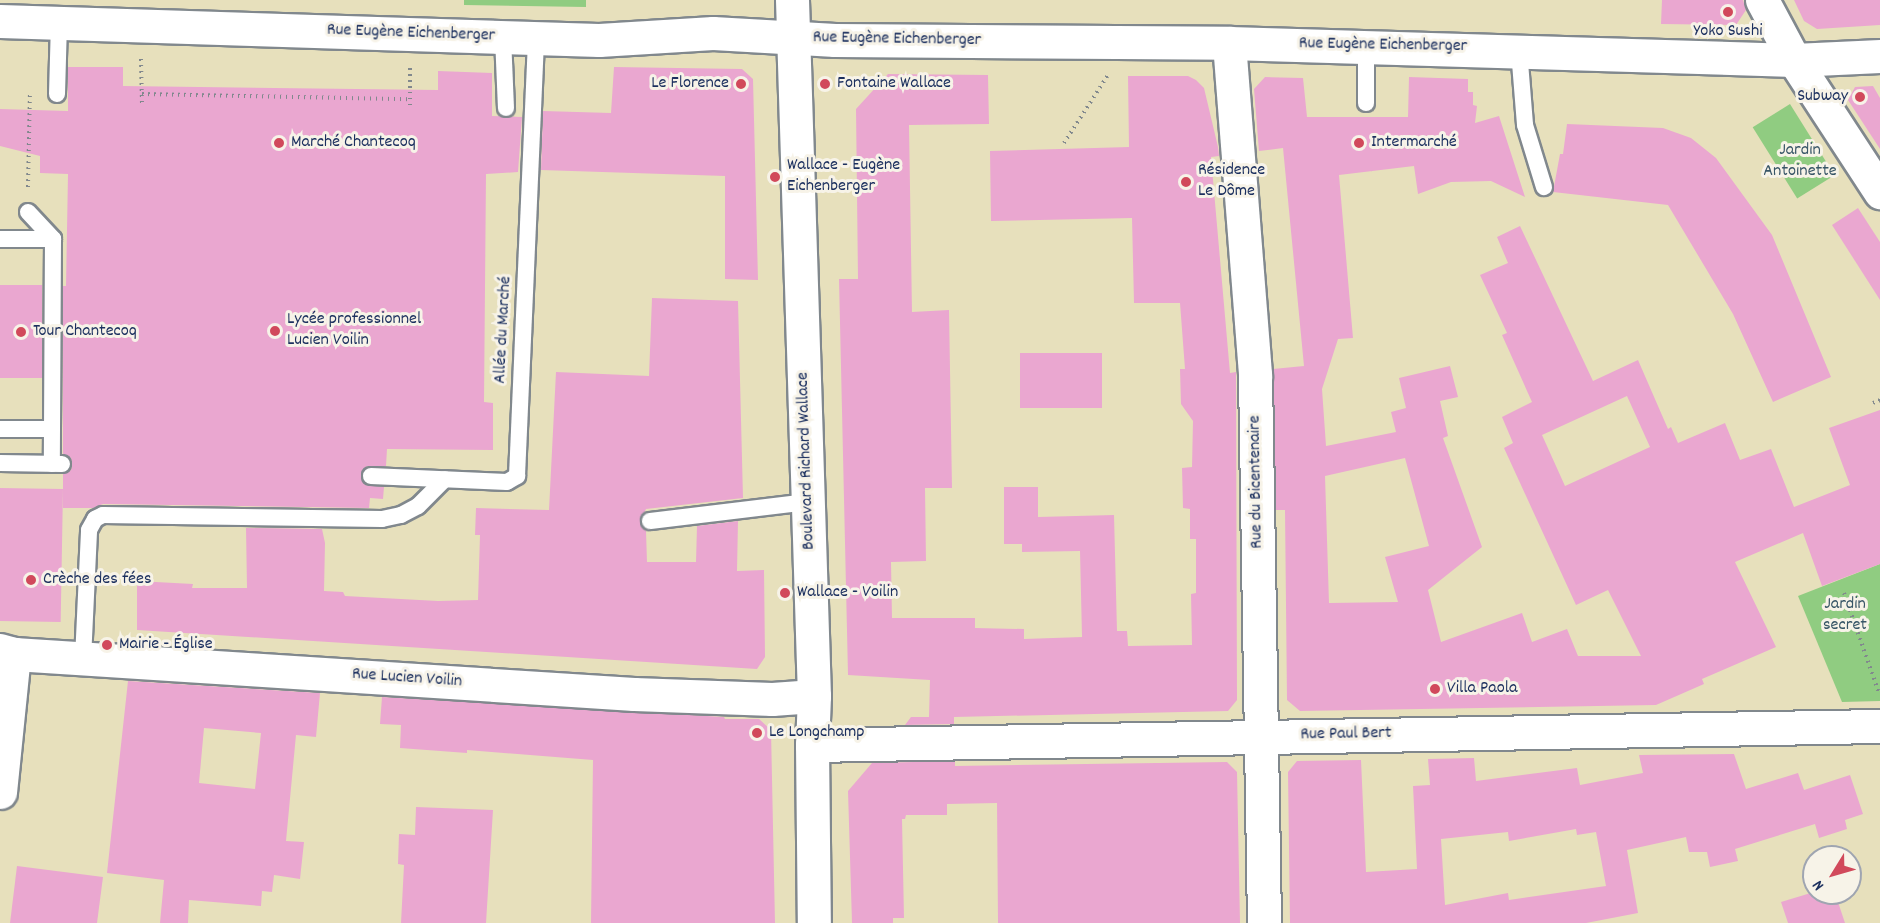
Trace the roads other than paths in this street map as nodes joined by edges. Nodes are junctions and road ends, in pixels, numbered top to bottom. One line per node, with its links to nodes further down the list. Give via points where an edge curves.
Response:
1 (792, 0): 7 (street, Boulevard Richard Wallace)
2 (1762, 0): 12 (street)
3 (0, 21): 4 (street, Rue Eugène Eichenberger)
4 (59, 23): 5 (street, Rue Eugène Eichenberger); 13 (lane)
5 (503, 37): 6 (street, Rue Eugène Eichenberger); 15 (lane)
6 (536, 38): 7 (street, Rue Eugène Eichenberger, via 599,40 713,33); 25 (lane, Allée du Marché, via 517,476 507,482)
7 (793, 38): 8 (street, Rue Eugène Eichenberger); 26 (street, Boulevard Richard Wallace)
8 (1229, 43): 9 (street, Rue Eugène Eichenberger); 32 (street, Rue du Bicentenaire, via 1255,375)
9 (1366, 46): 10 (street, Rue Eugène Eichenberger); 14 (lane)
10 (1518, 50): 12 (street, Rue Eugène Eichenberger); 16 (lane, via 1525,125)
11 (1880, 56): 12 (street, Rue Eugène Eichenberger)
12 (1794, 60): 17 (street)
13 (57, 94)
14 (1366, 103)
15 (506, 108)
16 (1544, 187)
17 (1880, 192)
18 (28, 212): 20 (lane)
19 (0, 239): 20 (lane)
20 (52, 239): 22 (lane)
21 (0, 429): 22 (lane)
22 (52, 429): 23 (lane, via 58,464)
23 (0, 463)
24 (371, 476): 25 (lane, Allée du Marché)
25 (445, 479): 29 (lane, via 418,507 382,519 103,515 95,519 89,530)
26 (808, 502): 27 (lane); 30 (street, Boulevard Richard Wallace)
27 (650, 521)
28 (7, 652): 29 (street, Rue Lucien Voilin); 34 (street)
29 (83, 659): 30 (street, Rue Lucien Voilin, via 634,694 772,699)
30 (814, 696): 33 (street, Boulevard Richard Wallace)
31 (1880, 726): 32 (street, Rue Paul Bert)
32 (1260, 737): 33 (street, Rue Paul Bert); 36 (street, Rue du Bicentenaire)
33 (812, 746): 35 (street, Boulevard Richard Wallace)
34 (0, 792)
35 (814, 923)
36 (1263, 923)

